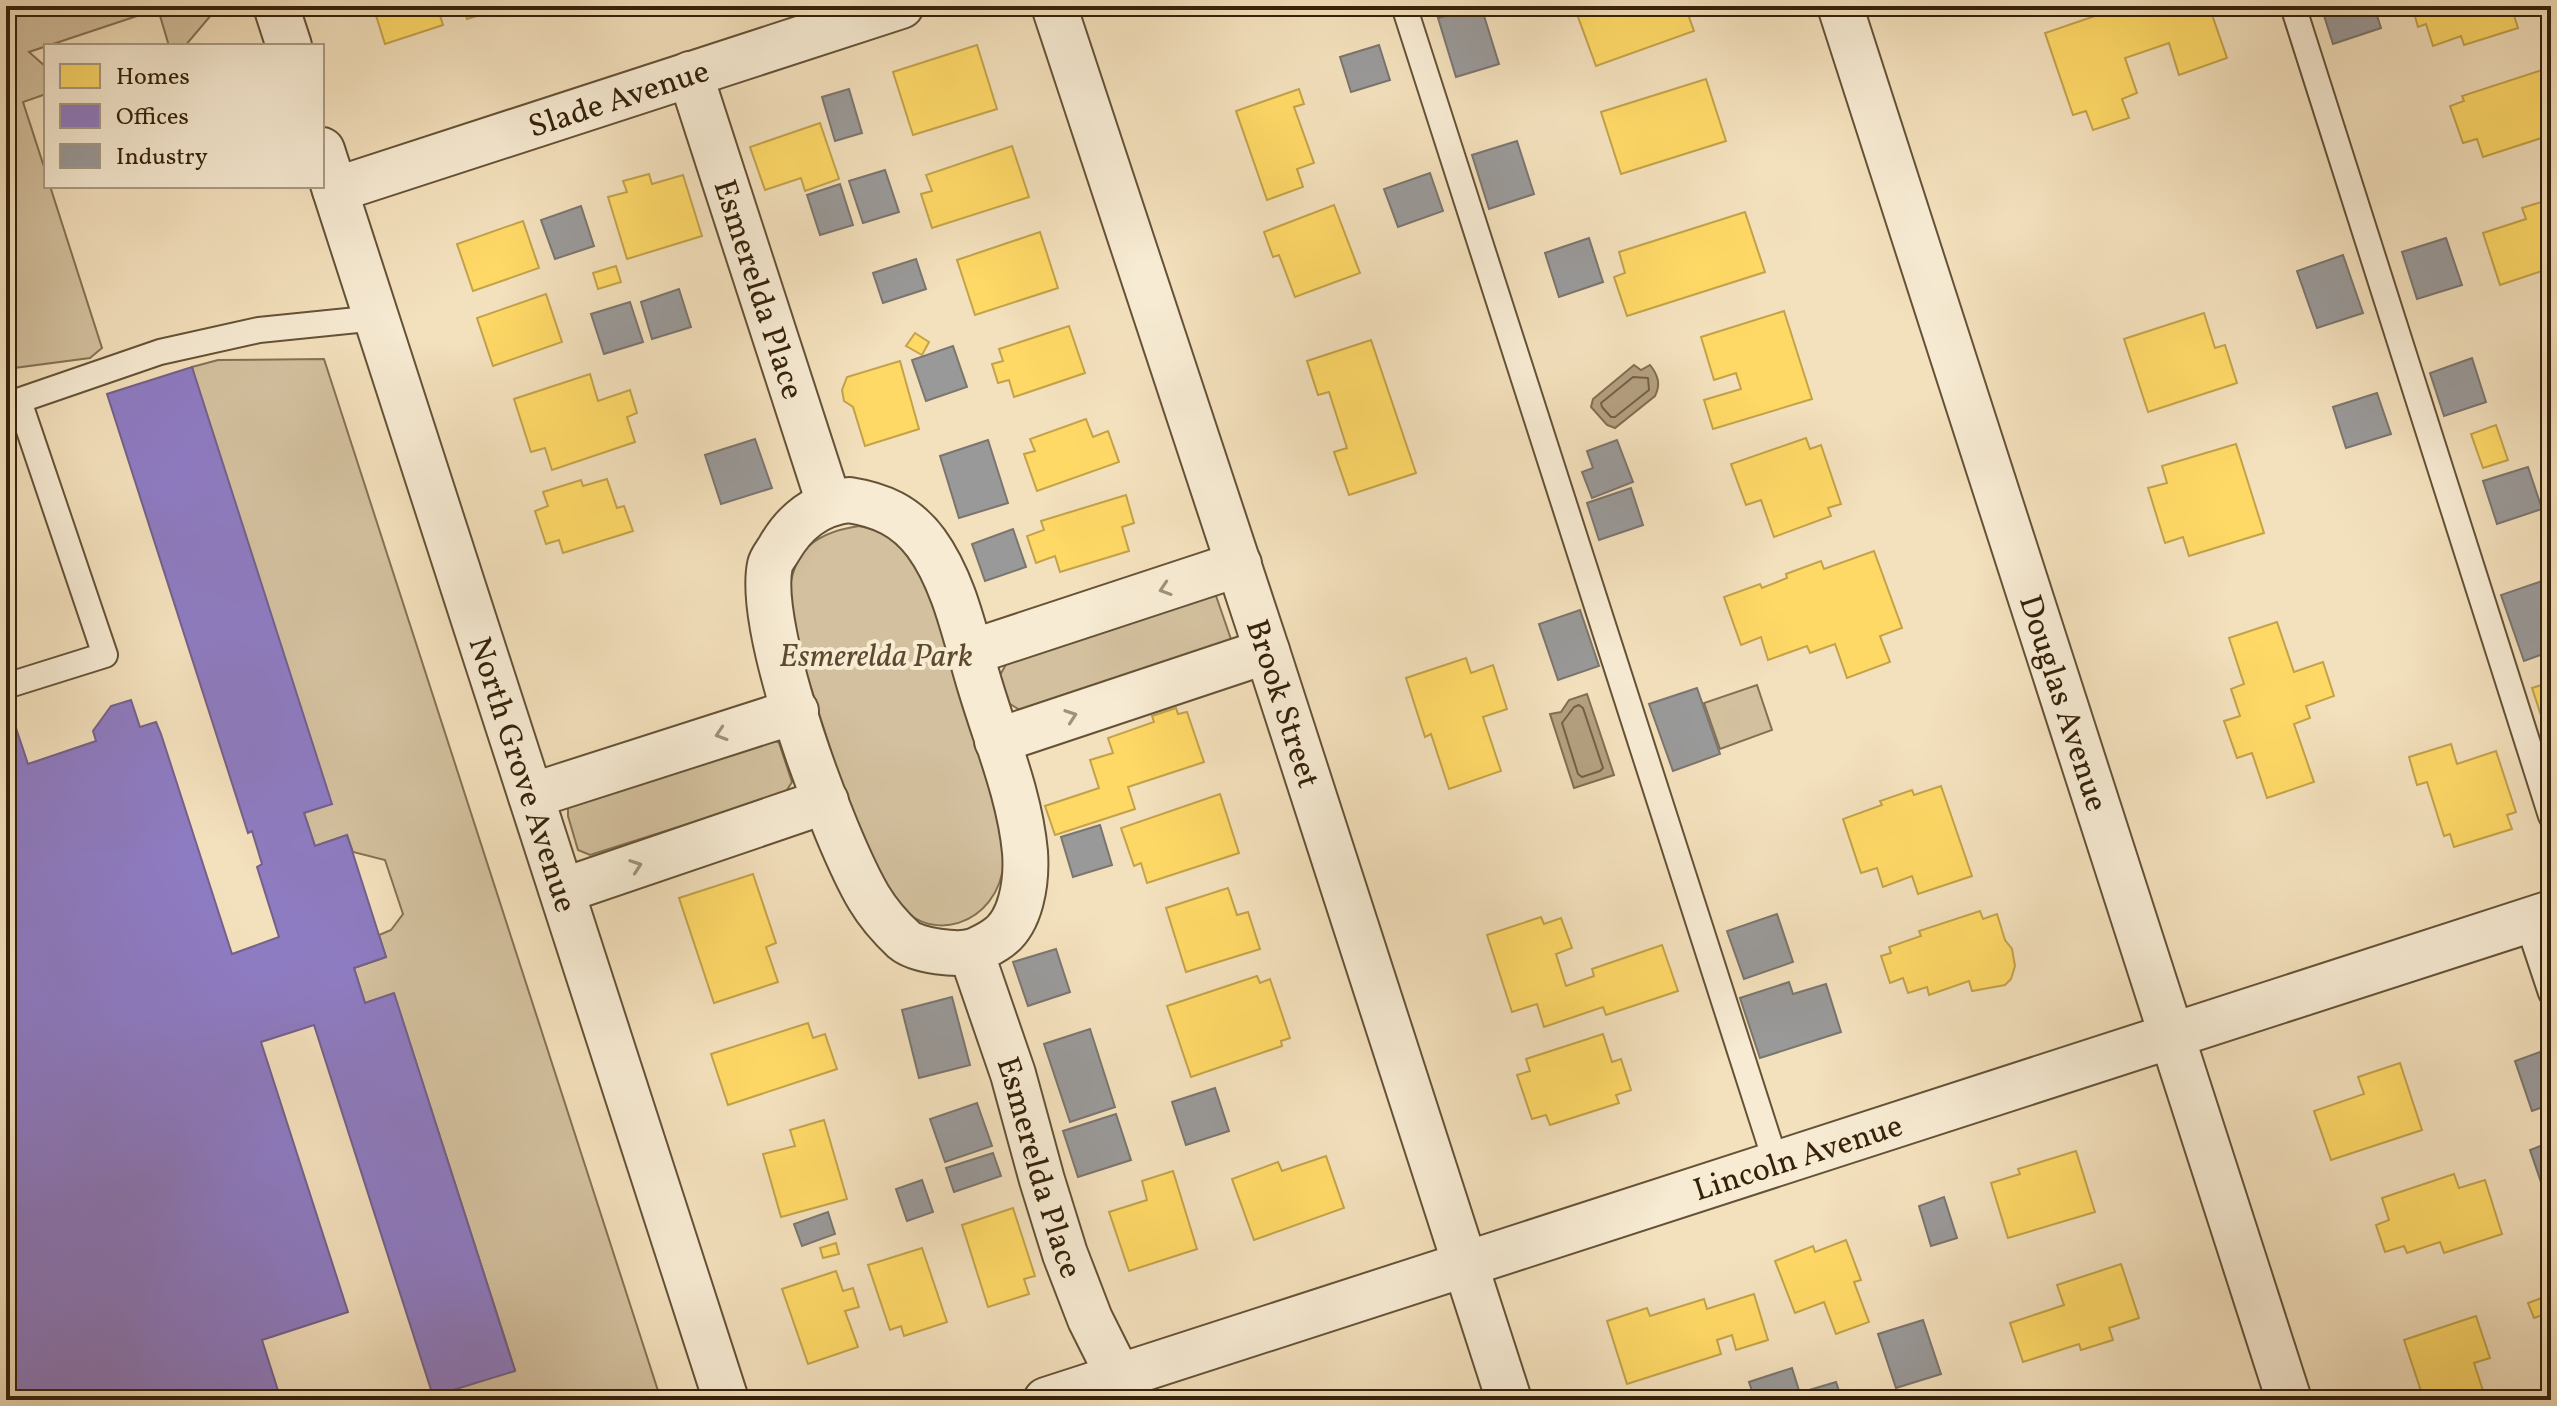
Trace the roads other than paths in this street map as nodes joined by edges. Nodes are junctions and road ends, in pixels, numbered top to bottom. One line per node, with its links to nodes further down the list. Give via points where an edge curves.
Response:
1 (276, 6): 7 (street)
2 (901, 6): 8 (street, Slade Avenue)
3 (1054, 6): 13 (street, Brook Street)
4 (1404, 6): 27 (lane)
5 (1840, 6): 26 (street, Douglas Avenue)
6 (2293, 6): 21 (lane)
7 (288, 44)
8 (690, 74): 9 (street, Slade Avenue); 12 (street, Esmerelda Place)
9 (328, 170): 10 (street, North Grove Avenue)
10 (377, 318): 11 (lane, via 259,330 160,352); 19 (street, North Grove Avenue)
11 (13, 403): 16 (lane, via 105,655)
12 (829, 503): 15 (street, via 874,504 892,512 926,542 940,566); 17 (street, via 804,517 770,564 774,633)
13 (1239, 564): 14 (street, Brook Street); 15 (street, one-way to 15)
14 (1267, 651): 18 (street, one-way to 14); 28 (street, Brook Street)
15 (969, 653): 18 (street)
16 (6, 686)
17 (796, 711): 19 (street, one-way to 19); 20 (street)
18 (997, 741): 24 (street, via 1021,824 1025,879 1011,922 999,938)
19 (531, 796): 22 (street, North Grove Avenue)
20 (826, 801): 22 (street, one-way to 20); 24 (street, via 870,900 906,942 925,950)
21 (2551, 816)
22 (562, 891): 30 (street, North Grove Avenue)
23 (2539, 917): 25 (lane); 26 (street, Lincoln Avenue)
24 (971, 952): 29 (street, Esmerelda Place, via 1065,1254)
25 (2551, 993)
26 (2170, 1036): 27 (street, Lincoln Avenue); 33 (street, Douglas Avenue)
27 (1776, 1163): 28 (street, Lincoln Avenue)
28 (1466, 1263): 29 (street, Lincoln Avenue); 32 (street, Brook Street)
29 (1119, 1377): 31 (street, Lincoln Avenue)
30 (726, 1400)
31 (1046, 1400)
32 (1509, 1400)
33 (2289, 1400)

